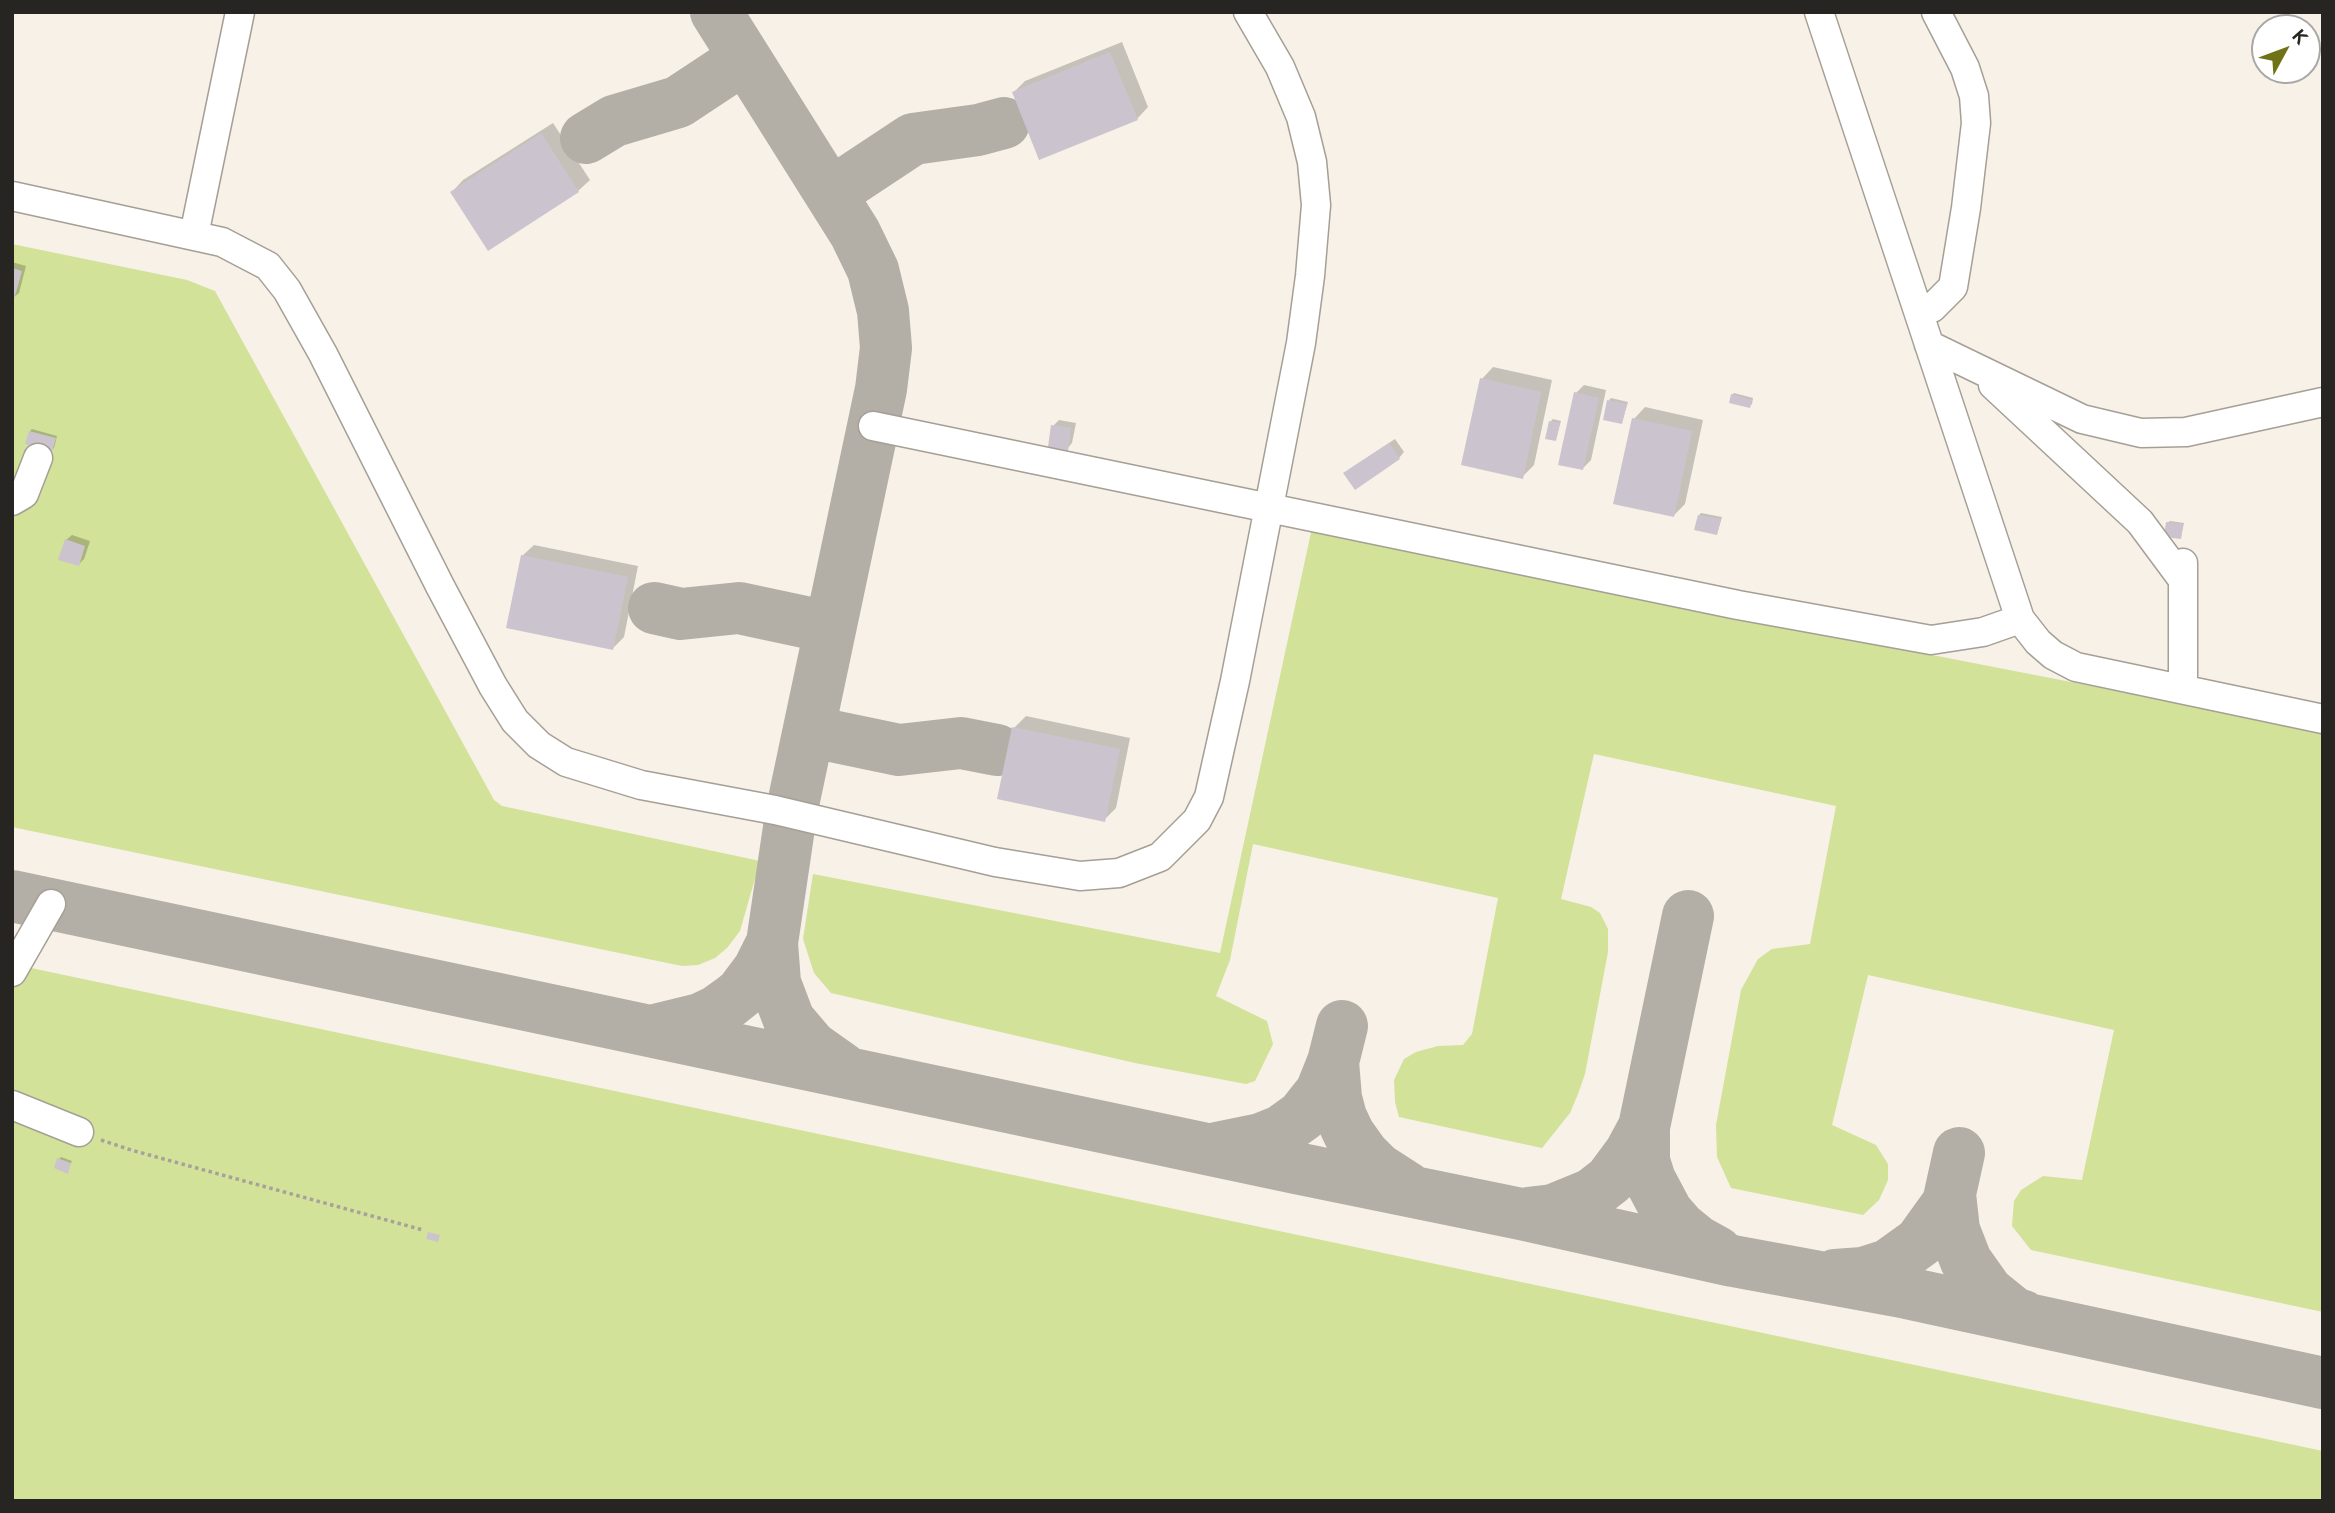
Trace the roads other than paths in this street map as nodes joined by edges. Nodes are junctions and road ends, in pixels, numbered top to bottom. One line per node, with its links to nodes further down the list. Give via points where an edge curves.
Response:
1 (240, 12): 6 (lane)
2 (1248, 12): 14 (lane, via 1280,67 1301,117 1316,205 1301,343)
3 (1819, 12): 7 (lane)
4 (1936, 12): 7 (lane, via 1965,68 1976,123 1953,287 1932,308)
5 (12, 196): 6 (lane)
6 (194, 235): 14 (lane, via 250,256 268,267 287,290 475,653 515,721 539,745 566,762 641,785 792,814 995,862 1080,876 1119,873 1142,865 1182,838 1209,797)
7 (1918, 311): 8 (lane)
8 (1929, 345): 9 (lane); 15 (lane)
9 (1972, 366): 10 (lane, via 2082,419 2141,433 2186,432); 16 (lane, via 2140,522 2183,571)
10 (2323, 402)
11 (873, 426): 14 (lane)
12 (38, 458): 13 (lane, via 24,494)
13 (12, 501)
14 (1267, 508): 15 (lane, via 1931,640 1983,632)
15 (2020, 619): 16 (lane, via 2053,655 2076,667)
16 (2183, 689): 17 (lane)
17 (2323, 719)
18 (51, 904): 19 (lane)
19 (12, 972)
20 (12, 1105): 21 (lane)
21 (79, 1132)

